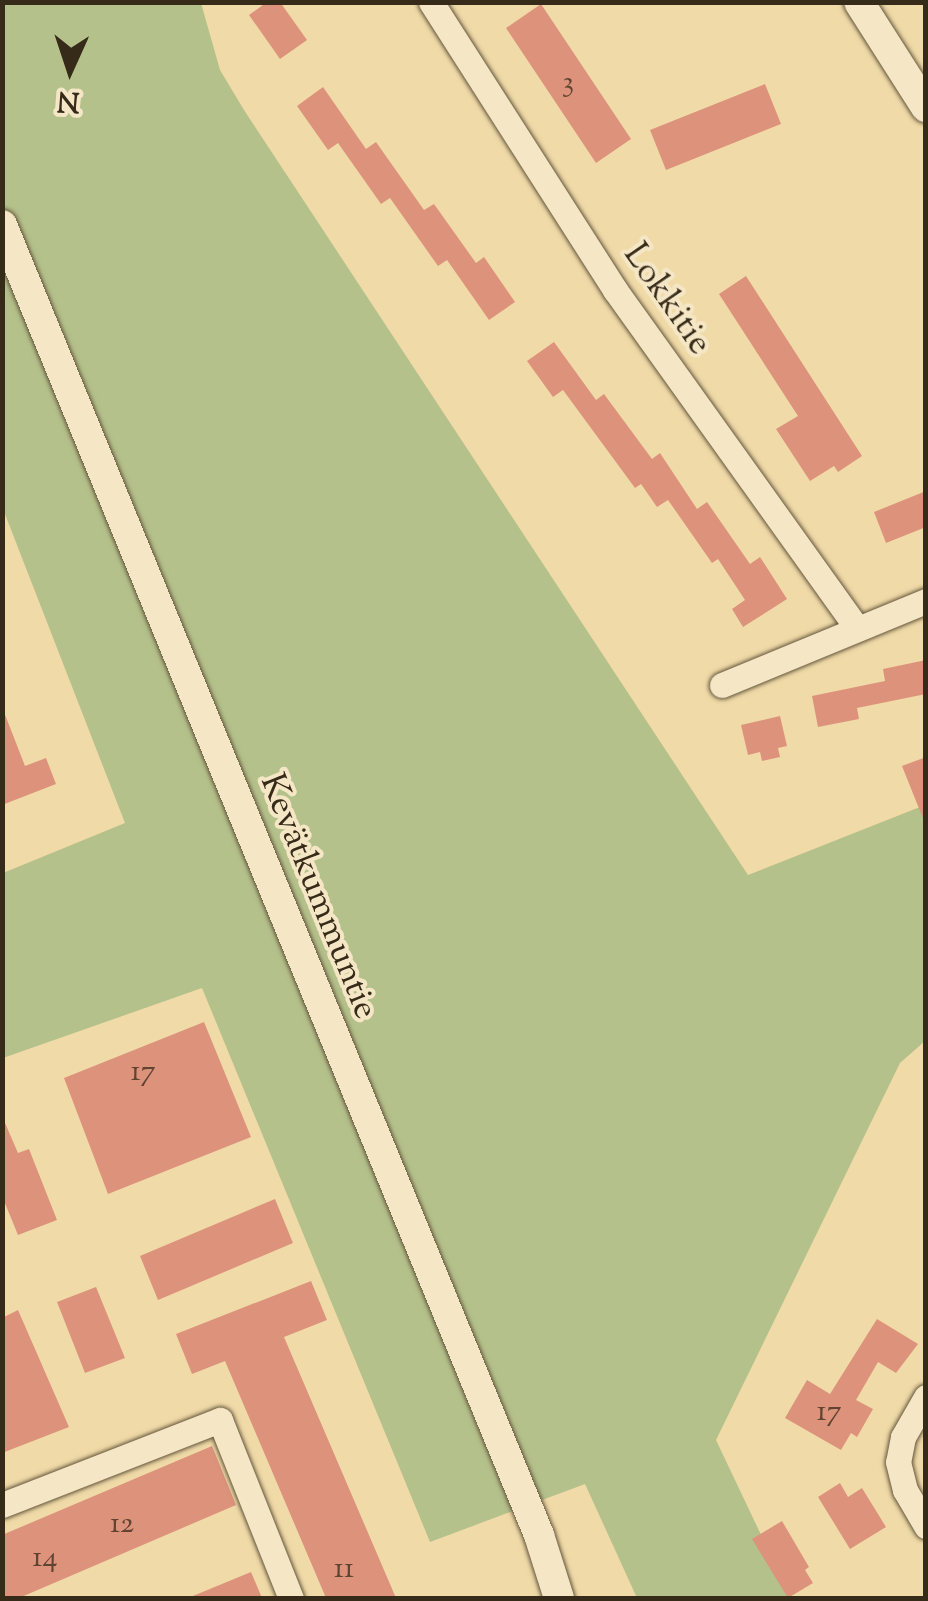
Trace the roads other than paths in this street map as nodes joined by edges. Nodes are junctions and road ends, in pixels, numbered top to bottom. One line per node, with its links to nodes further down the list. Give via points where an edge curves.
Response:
1 (431, 2): 6 (street, Lokkitie, via 616,290)
2 (858, 2): 3 (street)
3 (926, 107)
4 (2, 225): 12 (street, Kevätkummuntie, via 539,1535)
5 (926, 601): 6 (street)
6 (856, 628): 7 (street)
7 (722, 685)
8 (926, 1397): 10 (street, via 903,1437 898,1462)
9 (2, 1505): 11 (street, via 220,1420)
10 (926, 1526)
11 (290, 1598)
12 (559, 1598)

